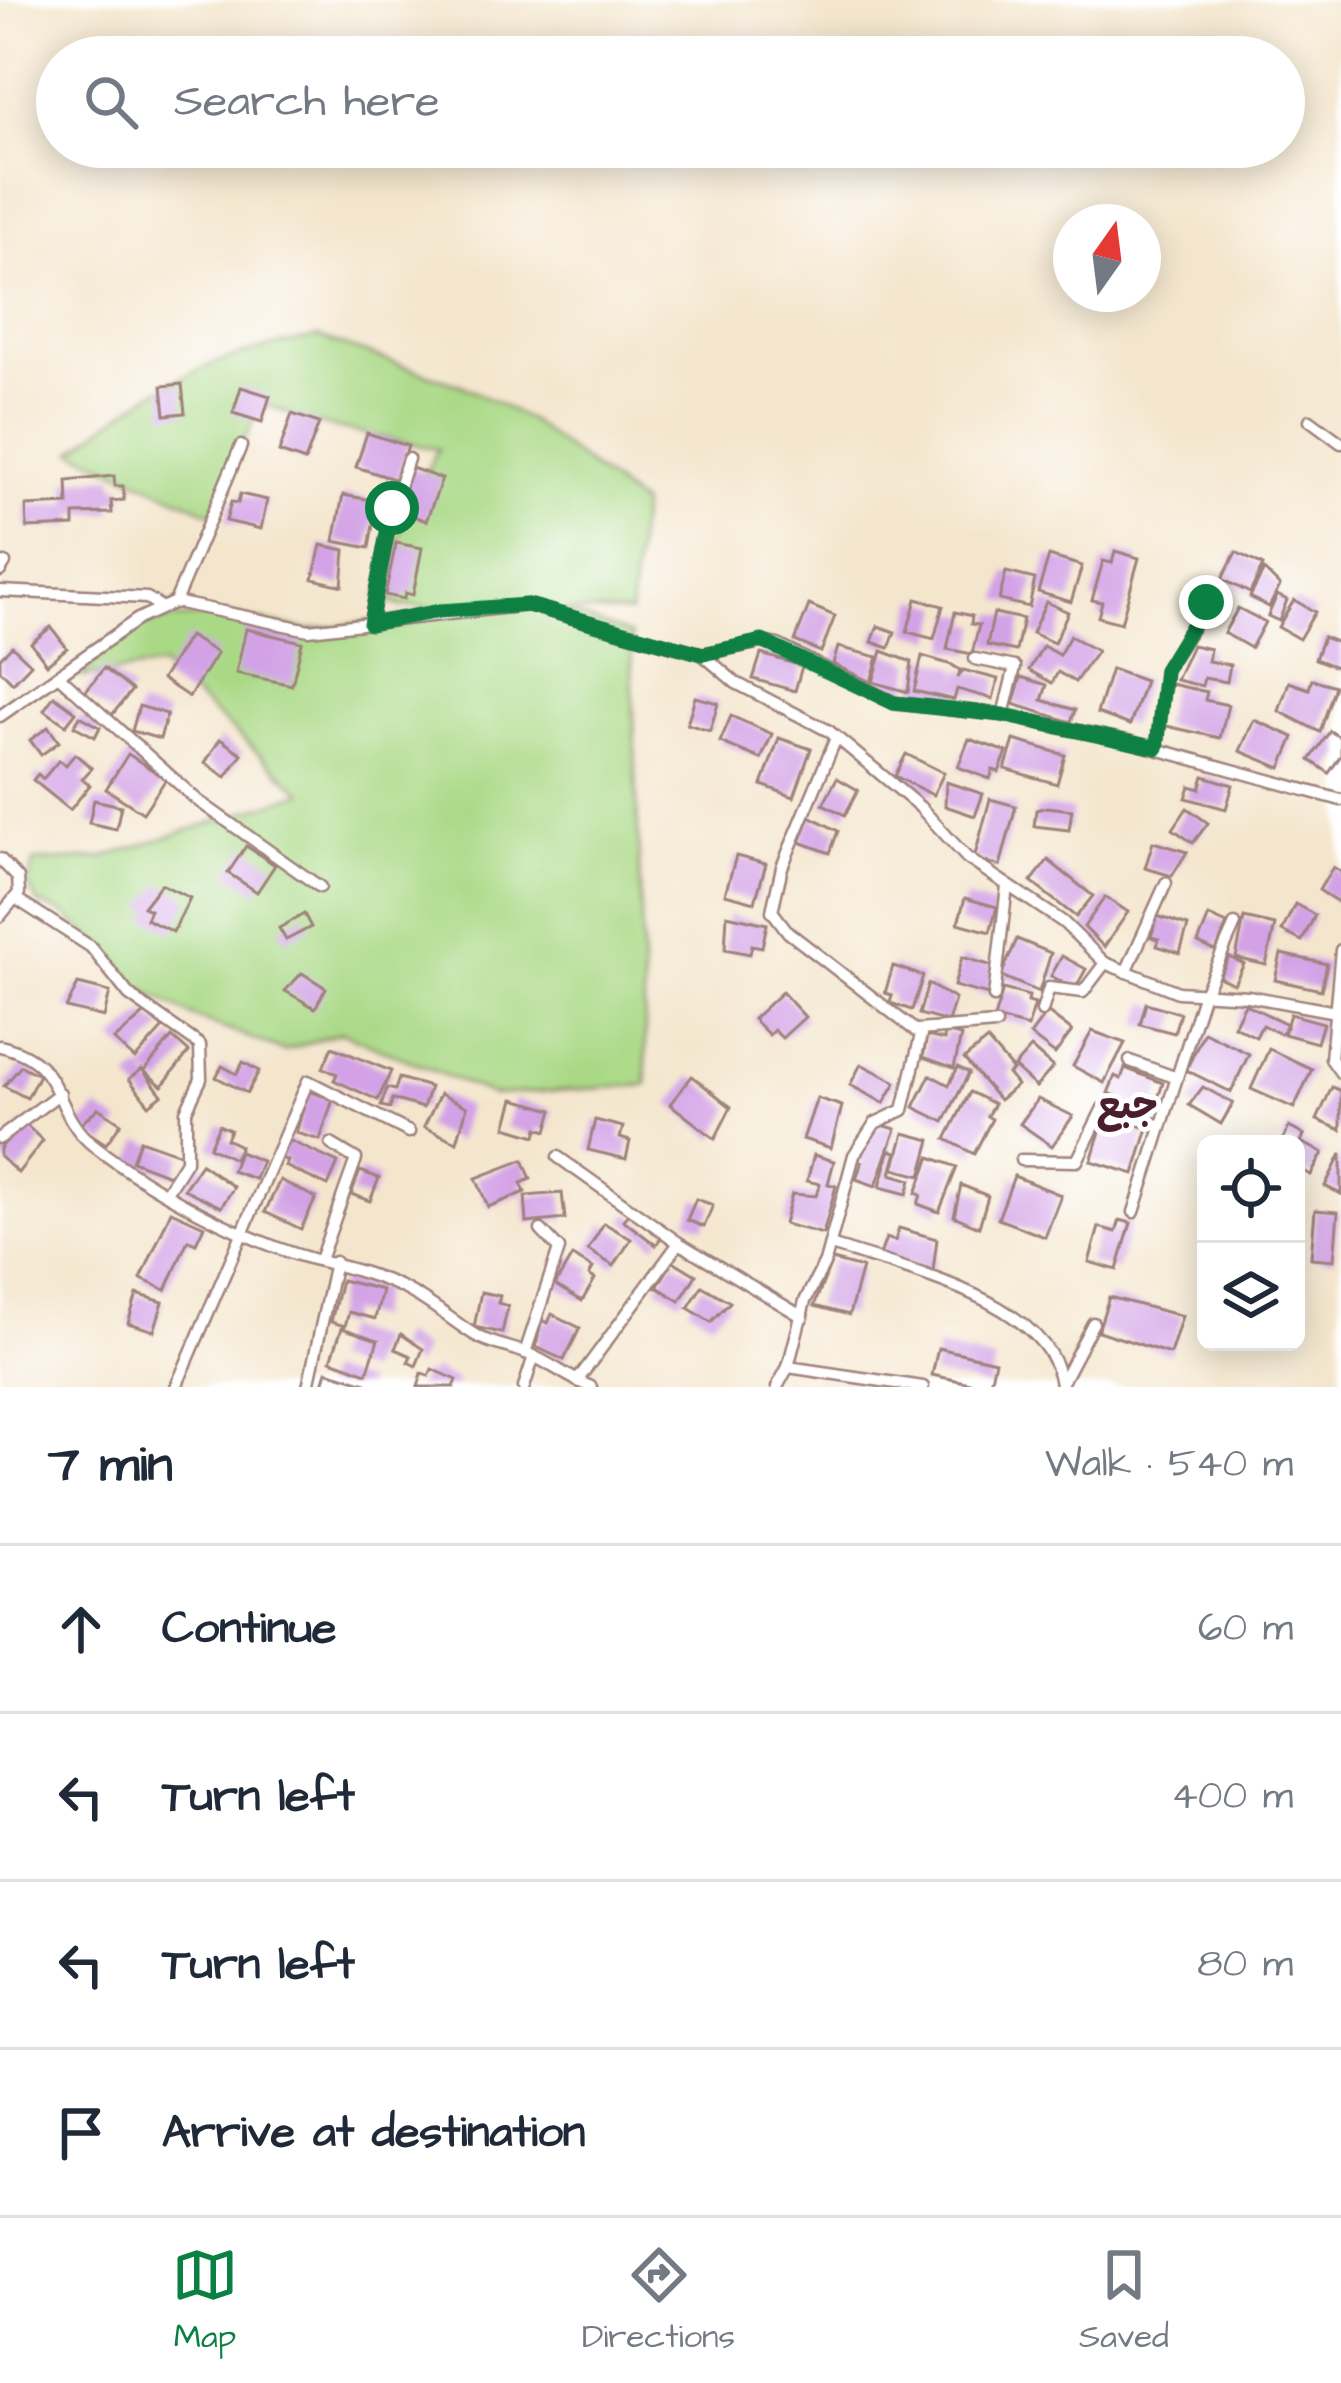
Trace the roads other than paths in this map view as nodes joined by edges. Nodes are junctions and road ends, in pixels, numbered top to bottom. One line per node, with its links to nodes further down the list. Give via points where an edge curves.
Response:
1 (1310, 420): 2 (street)
2 (1341, 443)
3 (242, 446): 7 (street)
4 (408, 459): 9 (street)
5 (1217, 587): 16 (street, via 1165,670)
6 (0, 590): 8 (street, via 147,598)
7 (175, 602): 8 (street); 9 (street, via 309,630)
8 (161, 607): 12 (street)
9 (370, 624): 10 (street, via 528,605)
10 (703, 654): 13 (street, via 762,641 894,703); 15 (street, via 736,683)
11 (975, 659): 13 (street, via 1015,667)
12 (58, 675): 14 (street); 21 (street, via 197,800)
13 (1003, 715): 16 (street)
14 (0, 716)
15 (836, 738): 20 (street); 33 (street, via 772,911 788,932)
16 (1157, 748): 17 (street)
17 (1341, 800)
18 (0, 859): 22 (street, via 18,878)
19 (1166, 883): 27 (street)
20 (1007, 886): 26 (street); 29 (street)
21 (320, 887)
22 (15, 898): 23 (street); 45 (street, via 91,947 129,995 200,1045 200,1079 186,1112 187,1161)
23 (0, 916)
24 (1234, 925): 28 (street)
25 (1341, 950): 31 (street)
26 (1106, 963): 27 (street); 30 (street, via 1083,992 1049,988)
27 (1126, 972): 28 (street)
28 (1203, 996): 31 (street); 37 (street)
29 (994, 997)
30 (1042, 1011)
31 (1337, 1012): 36 (street, via 1331,1058)
32 (996, 1024): 33 (street)
33 (918, 1030): 50 (street, via 902,1110 875,1123 854,1155)
34 (0, 1046): 38 (street, via 28,1053)
35 (1130, 1061): 37 (street)
36 (1341, 1073)
37 (1177, 1078): 39 (street)
38 (60, 1093): 41 (street); 45 (street, via 96,1148)
39 (1161, 1126): 44 (street, via 1103,1108 1077,1161); 46 (street)
40 (409, 1132): 47 (street, via 308,1081)
41 (0, 1138)
42 (331, 1144): 51 (street, via 356,1159)
43 (558, 1157): 49 (street)
44 (1021, 1160)
45 (167, 1192): 47 (street)
46 (1134, 1212)
47 (240, 1229): 51 (street); 59 (street)
48 (541, 1230): 55 (street, via 559,1249)
49 (679, 1243): 53 (street); 57 (street)
50 (831, 1245): 53 (street); 58 (street, via 998,1307 1037,1335 1059,1367)
51 (320, 1260): 52 (street)
52 (335, 1262): 55 (street, via 396,1284 477,1336); 60 (street)
53 (803, 1317): 56 (street)
54 (1093, 1324): 58 (street)
55 (529, 1354): 57 (street); 61 (street)
56 (788, 1366): 63 (street); 64 (street)
57 (578, 1381): 62 (street)
58 (1060, 1386)
59 (176, 1387)
60 (308, 1387)
61 (524, 1387)
62 (591, 1387)
63 (776, 1387)
64 (923, 1387)

